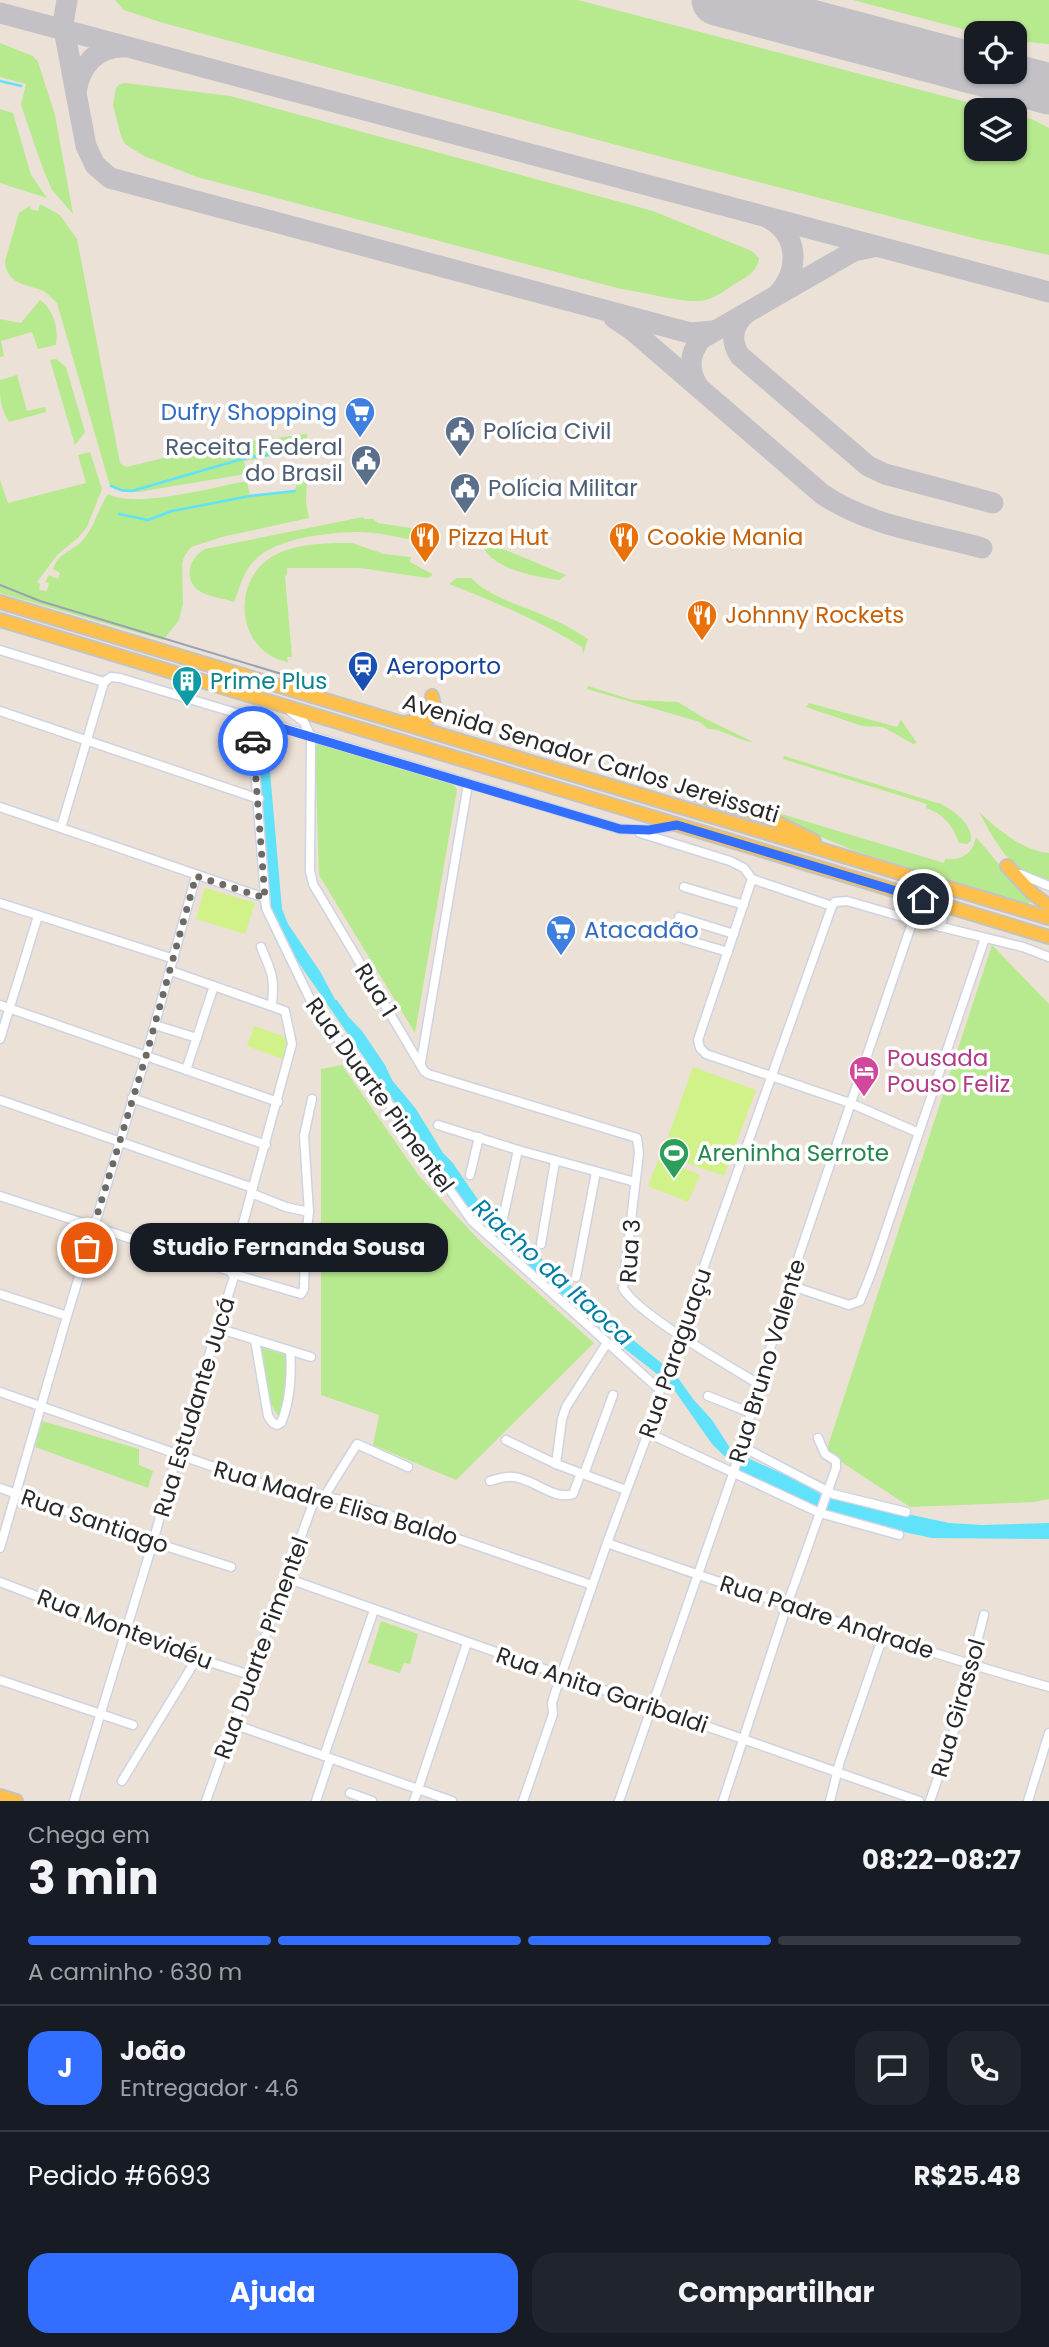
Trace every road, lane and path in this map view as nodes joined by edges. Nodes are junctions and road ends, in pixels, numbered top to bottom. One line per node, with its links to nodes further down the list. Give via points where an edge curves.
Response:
1 (0, 601): 9 (main road, Avenida Senador Carlos Jereissati)
2 (1, 620): 6 (main road, Avenida Senador Carlos Jereissati)
3 (0, 650): 4 (street)
4 (104, 682): 8 (street, via 120,678); 11 (street)
5 (432, 696): 9 (main road, via 430,717)
6 (276, 703): 10 (street, via 300,718); 16 (main road, Avenida Senador Carlos Jereissati)
7 (0, 711): 11 (street)
8 (251, 719): 10 (street); 14 (street, Rua Duarte Pimentel)
9 (402, 723): 19 (main road, Avenida Senador Carlos Jereissati)
10 (311, 737): 12 (street); 53 (street, Rua 1, via 313,884)
11 (85, 741): 14 (street); 17 (street)
12 (468, 784): 18 (street); 53 (street)
13 (692, 793): 19 (main road, via 764,816)
14 (259, 799): 25 (street, Rua Duarte Pimentel)
15 (0, 807): 17 (street)
16 (677, 825): 18 (street); 29 (main road, Avenida Senador Carlos Jereissati)
17 (61, 828): 21 (street)
18 (632, 830): 22 (street, via 730,861)
19 (846, 856): 33 (main road, Avenida Senador Carlos Jereissati)
20 (1007, 866): 23 (street); 30 (main road)
21 (196, 876): 25 (street); 43 (street)
22 (752, 879): 27 (street); 28 (street)
23 (1049, 886)
24 (684, 887): 27 (street)
25 (265, 898): 86 (street, Rua Duarte Pimentel, via 279,939 311,1001 461,1208)
26 (0, 903): 31 (street)
27 (744, 905): 36 (street)
28 (832, 906): 34 (street, via 847,901); 55 (street, Rua Paraguaçu)
29 (947, 906): 35 (street); 37 (main road, Avenida Senador Carlos Jereissati)
30 (1049, 906)
31 (38, 916): 43 (street); 48 (street)
32 (679, 918): 36 (street)
33 (1049, 918)
34 (913, 920): 35 (street); 60 (street, Rua Bruno Valente)
35 (940, 927): 38 (street)
36 (734, 934): 41 (street)
37 (1049, 937)
38 (985, 938): 42 (street); 62 (street)
39 (684, 939): 41 (street)
40 (261, 947): 47 (street, via 272,972)
41 (728, 952): 55 (street, via 698,1040 700,1048)
42 (1049, 957)
43 (174, 959): 44 (street)
44 (171, 971): 45 (street); 49 (street)
45 (214, 986): 47 (street); 50 (street)
46 (0, 1004): 48 (street)
47 (272, 1004): 59 (street, Rua Estudante Jucá, via 285,1011 292,1044)
48 (9, 1008): 51 (street); 52 (street)
49 (155, 1025): 50 (street); 52 (street)
50 (197, 1038): 54 (street)
51 (0, 1039)
52 (146, 1056): 54 (street); 56 (street)
53 (421, 1062): 64 (street, Rua 1, via 428,1074)
54 (186, 1070): 59 (street)
55 (773, 1077): 60 (street); 84 (street, Rua Paraguaçu)
56 (132, 1098): 65 (street); 66 (street)
57 (312, 1099): 74 (street, via 304,1136)
58 (0, 1100): 65 (street)
59 (278, 1102): 66 (street, Rua Estudante Jucá)
60 (850, 1103): 62 (street); 80 (street, Rua Bruno Valente)
61 (438, 1125): 63 (street)
62 (919, 1133): 80 (street, via 860,1301 849,1305)
63 (479, 1137): 67 (street); 70 (street)
64 (638, 1140): 71 (street, Rua 3)
65 (119, 1141): 72 (street); 76 (street)
66 (266, 1145): 72 (street, Rua Estudante Jucá)
67 (518, 1150): 68 (street); 75 (street)
68 (555, 1161): 69 (street); 77 (street)
69 (596, 1172): 71 (street); 79 (street)
70 (470, 1175)
71 (635, 1182): 84 (street, Rua 3, via 623,1288)
72 (252, 1191): 74 (street); 78 (street, Rua Estudante Jucá)
73 (0, 1196): 76 (street)
74 (309, 1212): 78 (street, via 301,1294)
75 (503, 1218)
76 (94, 1227): 78 (street); 82 (street)
77 (541, 1244)
78 (230, 1271): 83 (street, Rua Estudante Jucá, via 233,1277)
79 (576, 1277)
80 (789, 1285): 89 (street, Rua Bruno Valente)
81 (0, 1294): 82 (street)
82 (66, 1316): 94 (street)
83 (217, 1328): 85 (street); 100 (street, Rua Estudante Jucá)
84 (681, 1335): 89 (street); 90 (street, Rua Paraguaçu)
85 (255, 1340): 87 (street); 87 (street, via 268,1416 277,1425 284,1418 289,1392)
86 (607, 1343): 90 (street, Rua Duarte Pimentel); 101 (street, via 566,1407)
87 (290, 1351): 88 (street)
88 (312, 1357)
89 (760, 1385): 95 (street, Rua Bruno Valente)
90 (661, 1388): 96 (street, Rua Paraguaçu)
91 (0, 1392): 94 (street, Rua Madre Elisa Baldo)
92 (613, 1395): 104 (street)
93 (708, 1396): 95 (street)
94 (41, 1406): 100 (street, Rua Madre Elisa Baldo); 109 (street)
95 (751, 1413): 99 (street, Rua Bruno Valente)
96 (648, 1433): 103 (street); 107 (street, Rua Paraguaçu)
97 (818, 1438): 108 (street, via 825,1454 836,1462)
98 (506, 1440): 101 (street)
99 (741, 1447): 103 (street, Rua Bruno Valente); 108 (street)
100 (177, 1455): 110 (street, Rua Madre Elisa Baldo, via 297,1496); 114 (street, Rua Estudante Jucá)
101 (556, 1464): 104 (street)
102 (408, 1466): 110 (street, Rua Duarte Pimentel, via 357,1444)
103 (733, 1472): 111 (street); 118 (street, Rua Bruno Valente)
104 (583, 1474): 105 (street, via 570,1496 513,1477); 107 (street)
105 (490, 1480)
106 (0, 1488): 109 (street, Rua Santiago)
107 (626, 1490): 115 (street, Rua Paraguaçu)
108 (826, 1493): 111 (street); 112 (street)
109 (15, 1494): 114 (street, Rua Santiago); 116 (street)
110 (320, 1496): 119 (street, Rua Duarte Pimentel); 121 (street, Rua Madre Elisa Baldo, via 362,1506)
111 (820, 1511): 113 (street); 122 (street)
112 (906, 1512)
113 (899, 1535)
114 (153, 1542): 117 (street, Rua Santiago); 125 (street, Rua Estudante Jucá)
115 (607, 1543): 118 (street, Rua Padre Andrade); 121 (street, Rua Paraguaçu)
116 (0, 1548)
117 (231, 1567)
118 (696, 1574): 122 (street, Rua Padre Andrade); 134 (street, Rua Bruno Valente)
119 (286, 1578): 123 (street, Rua Anita Garibaldi); 131 (street, Rua Duarte Pimentel)
120 (0, 1582): 125 (street, Rua Montevidéu)
121 (593, 1585): 130 (street, Rua Paraguaçu)
122 (787, 1605): 126 (street, Rua Padre Andrade); 139 (street)
123 (374, 1610): 127 (street, Rua Anita Garibaldi); 140 (street)
124 (984, 1615): 129 (street, Rua Girassol)
125 (125, 1630): 128 (street, Rua Montevidéu); 135 (street, Rua Estudante Jucá)
126 (883, 1636): 129 (street, Rua Padre Andrade); 141 (street)
127 (467, 1643): 130 (street, Rua Anita Garibaldi); 143 (street)
128 (197, 1658): 131 (street, Rua Montevidéu); 142 (street)
129 (972, 1665): 133 (street, Rua Padre Andrade); 158 (street, Rua Girassol)
130 (562, 1674): 134 (street, Rua Anita Garibaldi); 153 (street, Rua Paraguaçu)
131 (250, 1675): 136 (street, Rua Duarte Pimentel)
132 (0, 1680): 135 (street)
133 (1049, 1687)
134 (652, 1707): 139 (street, Rua Anita Garibaldi); 154 (street, Rua Bruno Valente)
135 (101, 1713): 137 (street); 147 (street, Rua Estudante Jucá)
136 (233, 1724): 140 (street); 148 (street, Rua Duarte Pimentel)
137 (133, 1725)
138 (1049, 1732): 159 (street)
139 (742, 1739): 141 (street, Rua Anita Garibaldi); 155 (street)
140 (327, 1758): 143 (street); 149 (street)
141 (838, 1773): 156 (street); 157 (street, Rua Anita Garibaldi)
142 (122, 1781)
143 (418, 1790): 151 (street); 152 (street)
144 (350, 1793): 150 (street)
145 (0, 1796): 146 (main road)
146 (16, 1801)
147 (74, 1801)
148 (206, 1801)
149 (316, 1801)
150 (372, 1801)
151 (414, 1801)
152 (452, 1801)
153 (523, 1801)
154 (619, 1801)
155 (723, 1801)
156 (830, 1801)
157 (919, 1801)
158 (930, 1801)
159 (1028, 1801)

